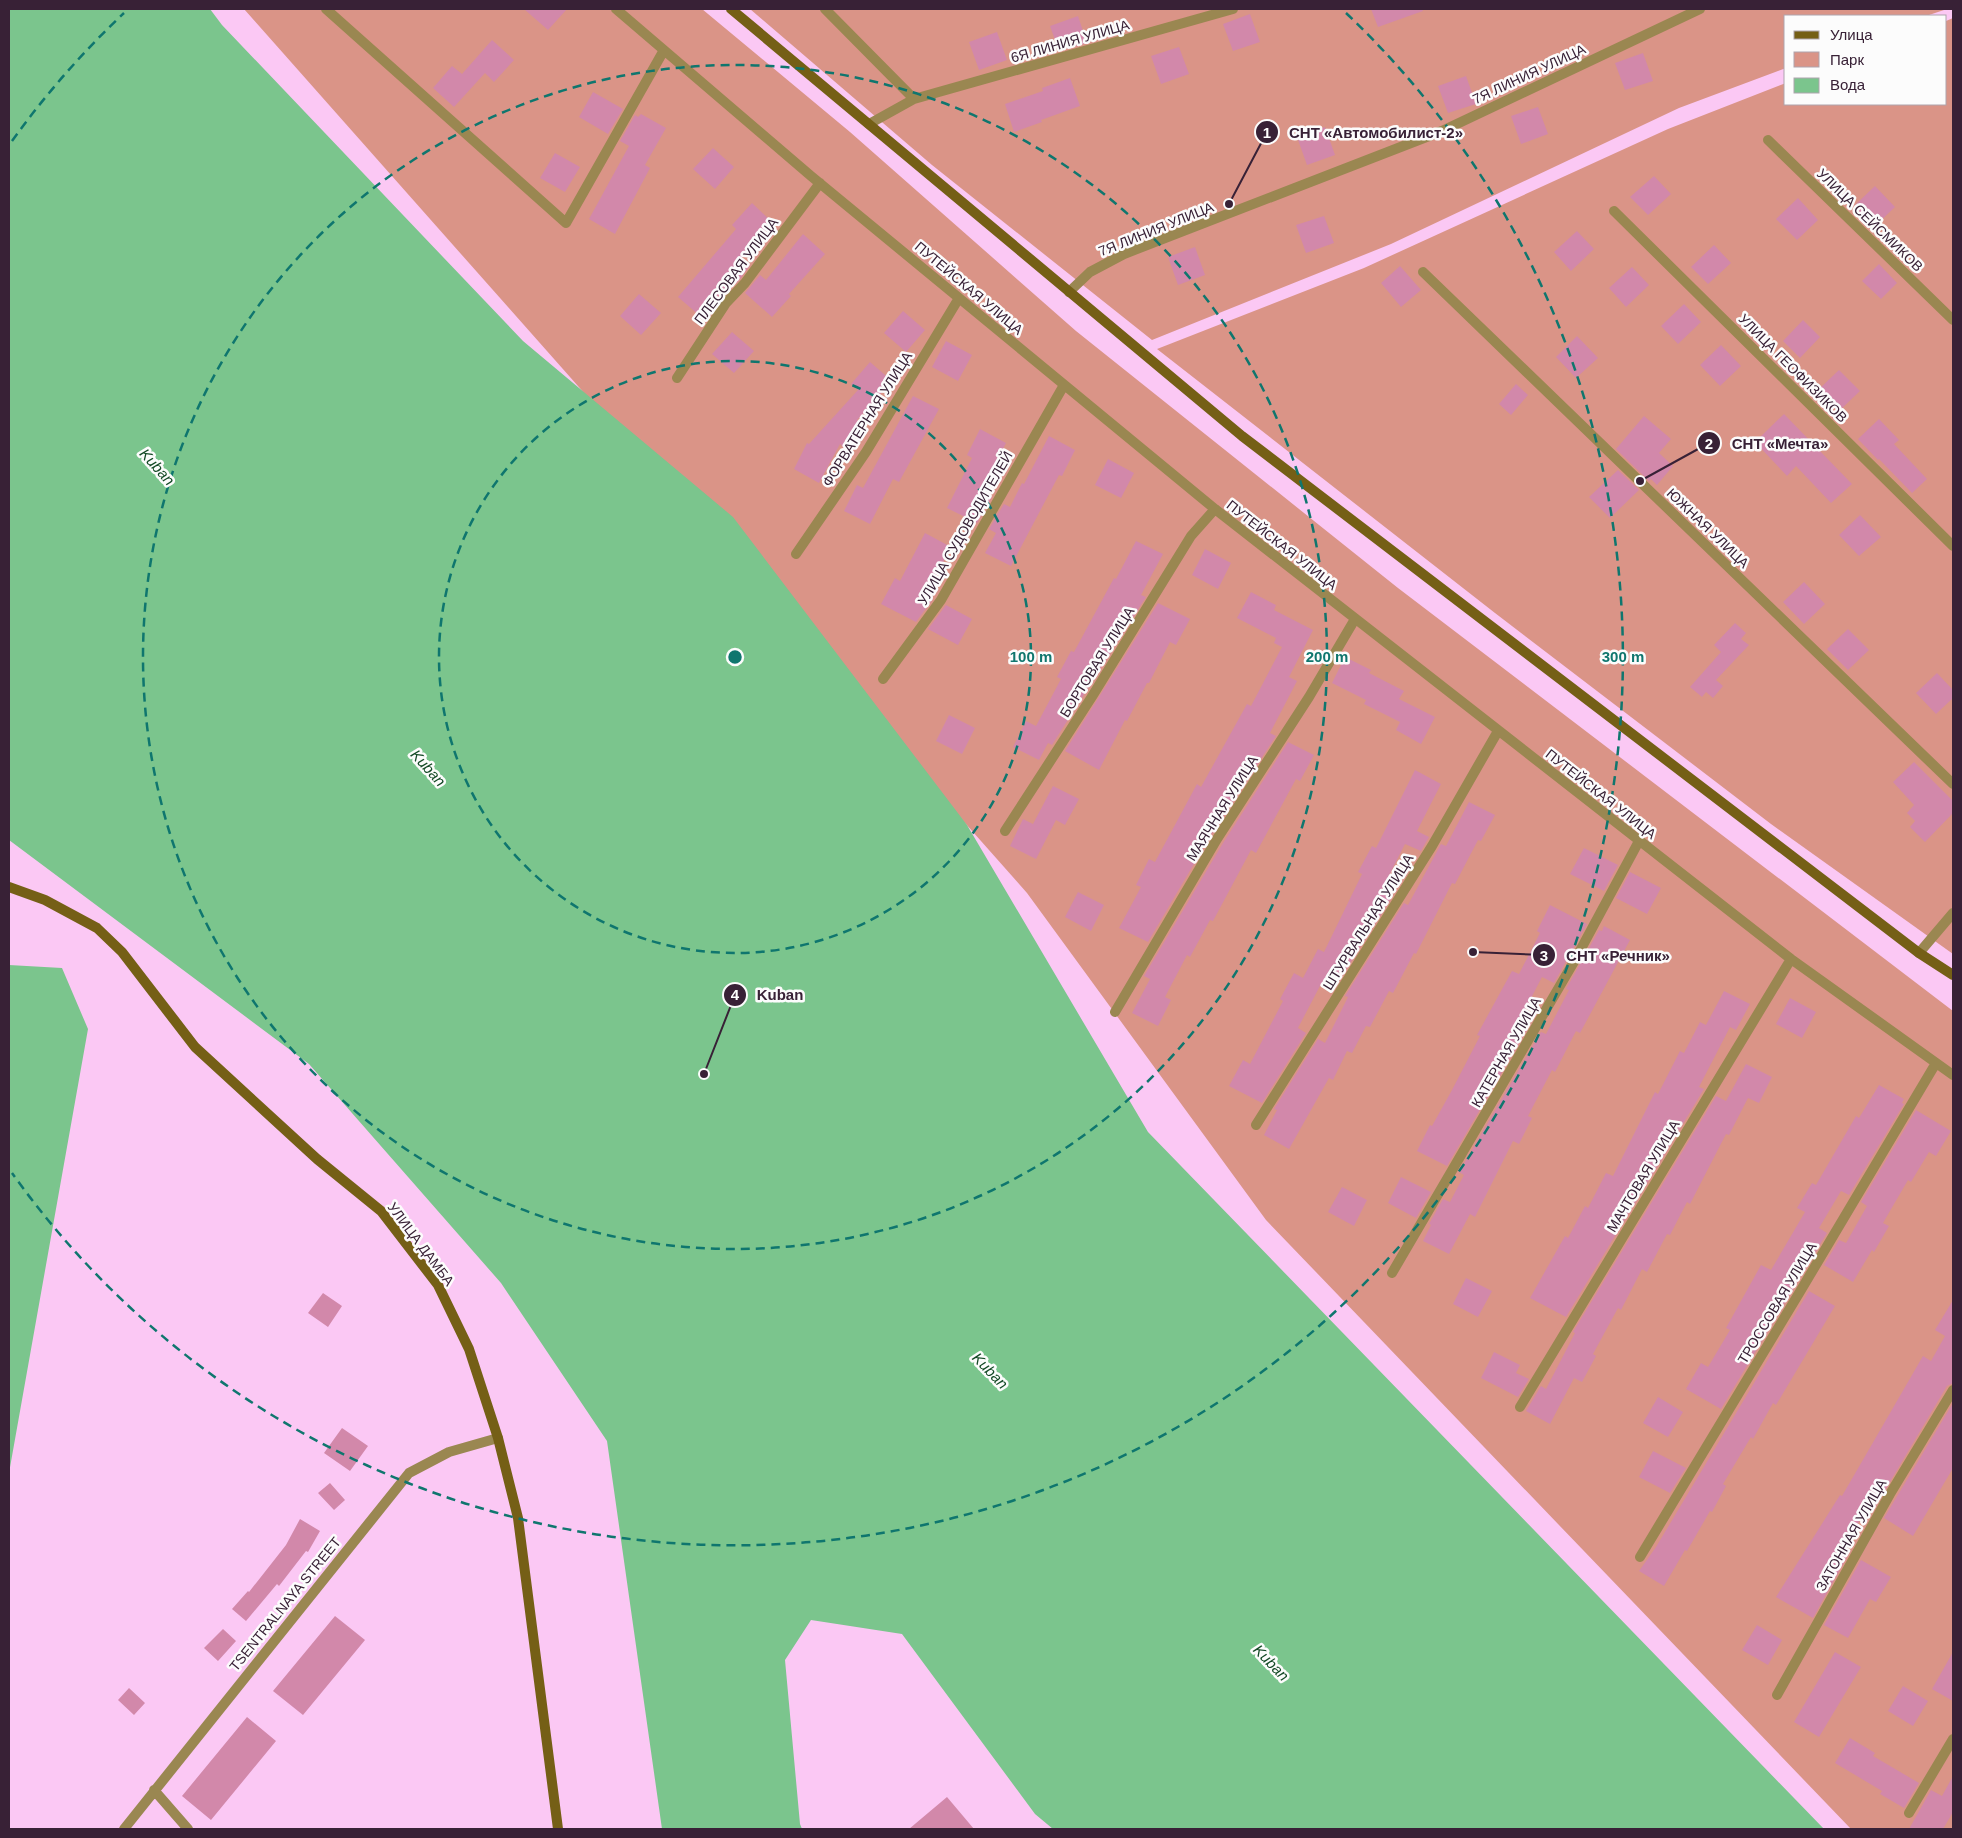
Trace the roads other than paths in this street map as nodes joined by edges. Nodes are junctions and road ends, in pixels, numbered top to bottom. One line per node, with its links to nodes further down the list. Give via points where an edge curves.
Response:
1 (326, 9): 7 (street, via 566,223)
2 (616, 9): 7 (street, ПУТЕЙСКАЯ УЛИЦА)
3 (730, 9): 9 (street)
4 (825, 9): 8 (street)
5 (1233, 9): 8 (street, 6Я ЛИНИЯ УЛИЦА)
6 (1700, 9): 14 (street, 7Я ЛИНИЯ УЛИЦА, via 1442,131 1124,254 1090,272)
7 (664, 50): 11 (street, ПУТЕЙСКАЯ УЛИЦА)
8 (914, 100): 9 (street, 6Я ЛИНИЯ УЛИЦА)
9 (869, 124): 14 (street)
10 (1768, 140): 16 (street, УЛИЦА СЕЙСМИКОВ)
11 (820, 183): 15 (street, ПУТЕЙСКАЯ УЛИЦА); 17 (street, ПЛЕСОВАЯ УЛИЦА, via 726,304)
12 (1614, 210): 20 (street, УЛИЦА ГЕОФИЗИКОВ)
13 (1423, 272): 25 (street, ЮЖНАЯ УЛИЦА)
14 (1069, 292): 30 (street, via 1242,436)
15 (959, 298): 18 (street, ПУТЕЙСКАЯ УЛИЦА); 21 (street, ФОРВАТЕРНАЯ УЛИЦА, via 866,452)
16 (1953, 320)
17 (677, 378)
18 (1064, 385): 19 (street, ПУТЕЙСКАЯ УЛИЦА); 23 (street, УЛИЦА СУДОВОДИТЕЛЕЙ, via 941,600)
19 (1214, 509): 22 (street, ПУТЕЙСКАЯ УЛИЦА); 26 (street, БОРТОВАЯ УЛИЦА, via 1191,536)
20 (1953, 546)
21 (796, 554)
22 (1356, 619): 24 (street, ПУТЕЙСКАЯ УЛИЦА); 33 (street, МАЯЧНАЯ УЛИЦА, via 1217,839)
23 (883, 679)
24 (1498, 731): 27 (street, ПУТЕЙСКАЯ УЛИЦА); 36 (street, ШТУРВАЛЬНАЯ УЛИЦА, via 1432,846)
25 (1953, 784)
26 (1005, 831)
27 (1639, 841): 31 (street, ПУТЕЙСКАЯ УЛИЦА); 37 (street, КАТЕРНАЯ УЛИЦА, via 1575,960)
28 (9, 887): 40 (street, УЛИЦА ДАМБА, via 45,900 97,928 122,952 195,1047 317,1159 381,1211 438,1285 469,1349)
29 (1953, 913): 30 (street)
30 (1919, 953): 32 (street)
31 (1791, 959): 34 (street, ПУТЕЙСКАЯ УЛИЦА); 39 (street, МАЧТОВАЯ УЛИЦА)
32 (1953, 975)
33 (1115, 1012)
34 (1936, 1063): 35 (street, ПУТЕЙСКАЯ УЛИЦА); 41 (street, ТРОССОВАЯ УЛИЦА)
35 (1953, 1075)
36 (1256, 1125)
37 (1392, 1273)
38 (1953, 1390): 42 (street, ЗАТОННАЯ УЛИЦА, via 1890,1494)
39 (1520, 1407)
40 (498, 1438): 44 (street, TSENTRALNAYA STREET, via 449,1452 408,1473); 48 (street, УЛИЦА ДАМБА, via 518,1518)
41 (1640, 1557)
42 (1777, 1695)
43 (1953, 1739): 45 (street)
44 (154, 1790): 46 (street, TSENTRALNAYA STREET); 47 (street)
45 (1909, 1813)
46 (124, 1829)
47 (188, 1829)
48 (558, 1829)

